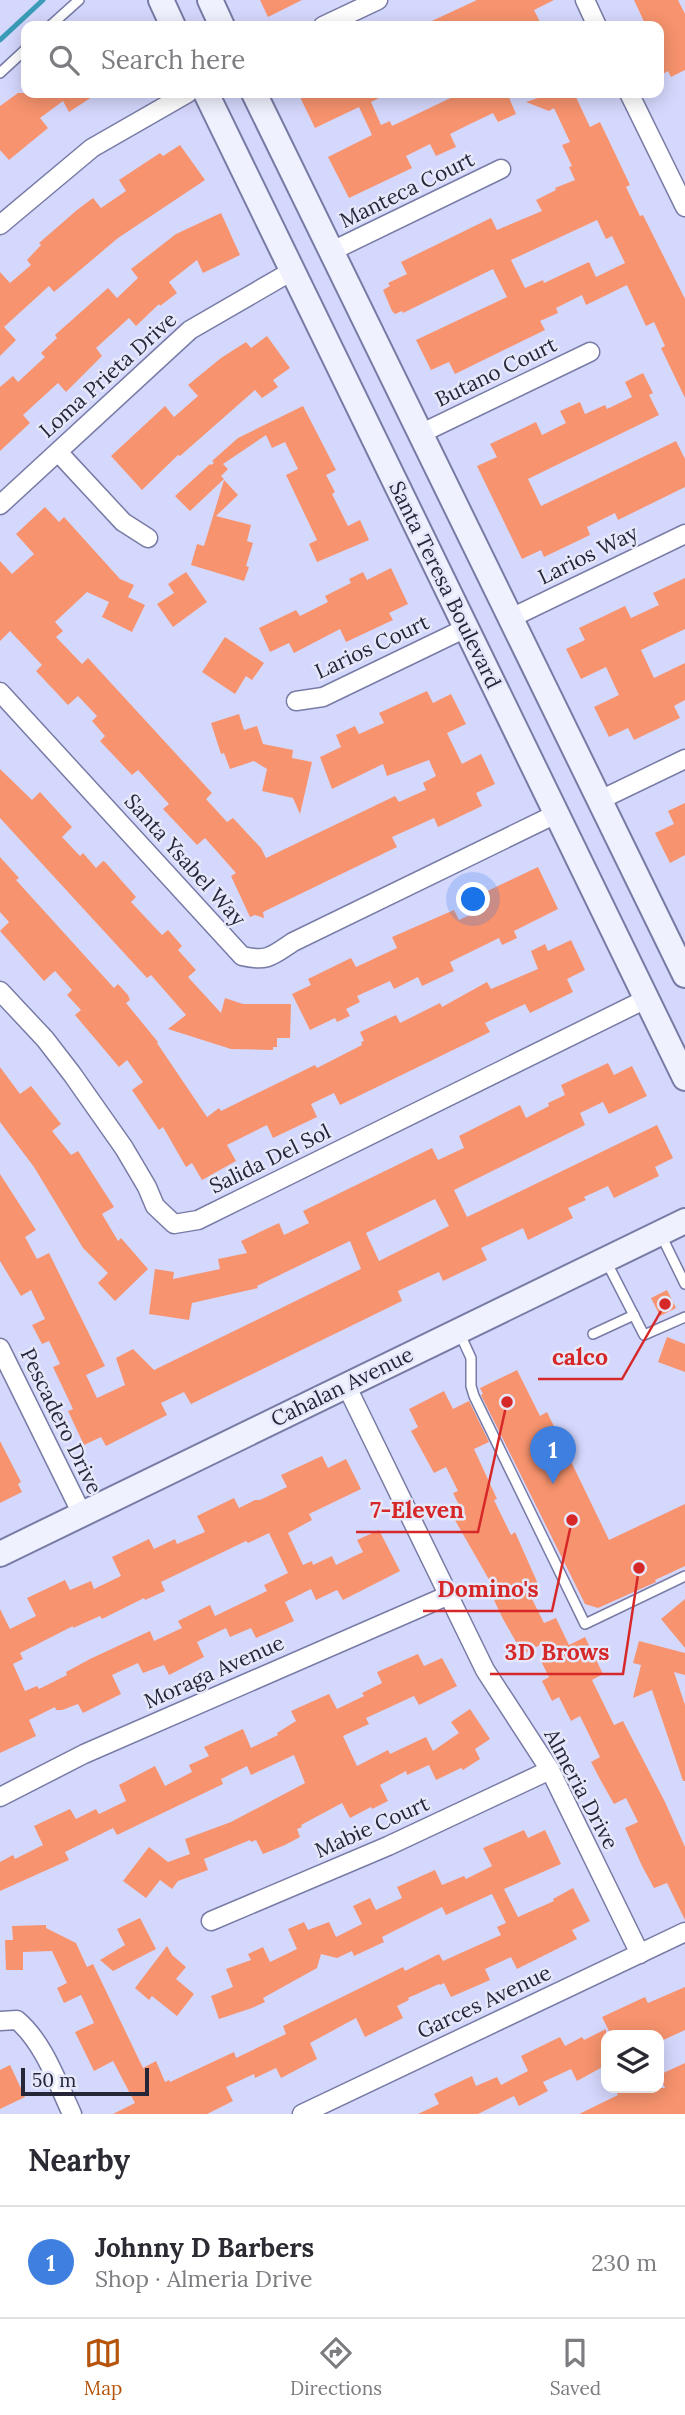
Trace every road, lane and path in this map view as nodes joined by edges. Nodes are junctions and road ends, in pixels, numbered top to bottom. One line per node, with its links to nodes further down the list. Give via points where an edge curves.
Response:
1 (79, 0): 6 (lane)
2 (161, 0): 7 (main road)
3 (210, 0): 8 (main road)
4 (378, 0): 9 (street)
5 (585, 0): 10 (street)
6 (56, 21)
7 (171, 21)
8 (220, 21)
9 (334, 21)
10 (595, 21)
11 (21, 54): 12 (lane)
12 (0, 73)
13 (179, 98): 19 (street, via 92,148)
14 (208, 98): 21 (main road, Santa Teresa Boulevard)
15 (256, 98): 20 (main road)
16 (631, 98): 18 (street)
17 (501, 169): 20 (street, Manteca Court)
18 (685, 207)
19 (0, 225)
20 (332, 251): 23 (main road)
21 (292, 271): 24 (street, Loma Prieta Drive, via 190,330); 29 (main road, Santa Teresa Boulevard)
22 (590, 352): 23 (street, Butano Court)
23 (422, 433): 28 (main road)
24 (58, 452): 25 (street, Loma Prieta Drive); 27 (street, via 123,522)
25 (0, 505)
26 (685, 534): 28 (street, Larios Way)
27 (148, 538)
28 (511, 618): 33 (main road)
29 (466, 628): 31 (street, Larios Court, via 323,697); 34 (main road, Santa Teresa Boulevard)
30 (0, 692): 34 (street, Santa Ysabel Way, via 242,956 260,960)
31 (296, 701)
32 (685, 759): 33 (street)
33 (600, 800): 35 (main road)
34 (556, 814): 37 (main road, Santa Teresa Boulevard)
35 (685, 975)
36 (0, 991): 37 (street, Salida Del Sol, via 72,1074 124,1148 155,1206 174,1224 198,1220)
37 (646, 999): 38 (main road, Santa Teresa Boulevard)
38 (685, 1078)
39 (685, 1198): 40 (main road)
40 (675, 1229): 41 (main road, Cahalan Avenue); 42 (lane)
41 (605, 1259): 43 (lane); 45 (main road, Cahalan Avenue)
42 (685, 1283)
43 (634, 1315): 44 (lane, via 644,1335); 46 (lane)
44 (685, 1317)
45 (458, 1331): 48 (main road, Cahalan Avenue); 51 (lane, via 471,1358 474,1396 585,1624)
46 (593, 1334)
47 (0, 1348): 49 (street, Pescadero Drive)
48 (346, 1385): 49 (main road, Cahalan Avenue); 52 (street, Almeria Drive)
49 (82, 1514): 50 (main road, Cahalan Avenue)
50 (0, 1554)
51 (685, 1576)
52 (449, 1595): 53 (street, Almeria Drive, via 485,1670); 54 (street, Moraga Avenue, via 84,1754)
53 (550, 1770): 55 (street, Mabie Court, via 388,1846); 57 (street, Almeria Drive)
54 (0, 1797)
55 (211, 1921)
56 (685, 1932): 57 (street, Garces Avenue)
57 (640, 1954): 60 (street, Garces Avenue)
58 (0, 2021): 59 (street, via 17,2020 29,2030)
59 (72, 2114)
60 (302, 2114)

